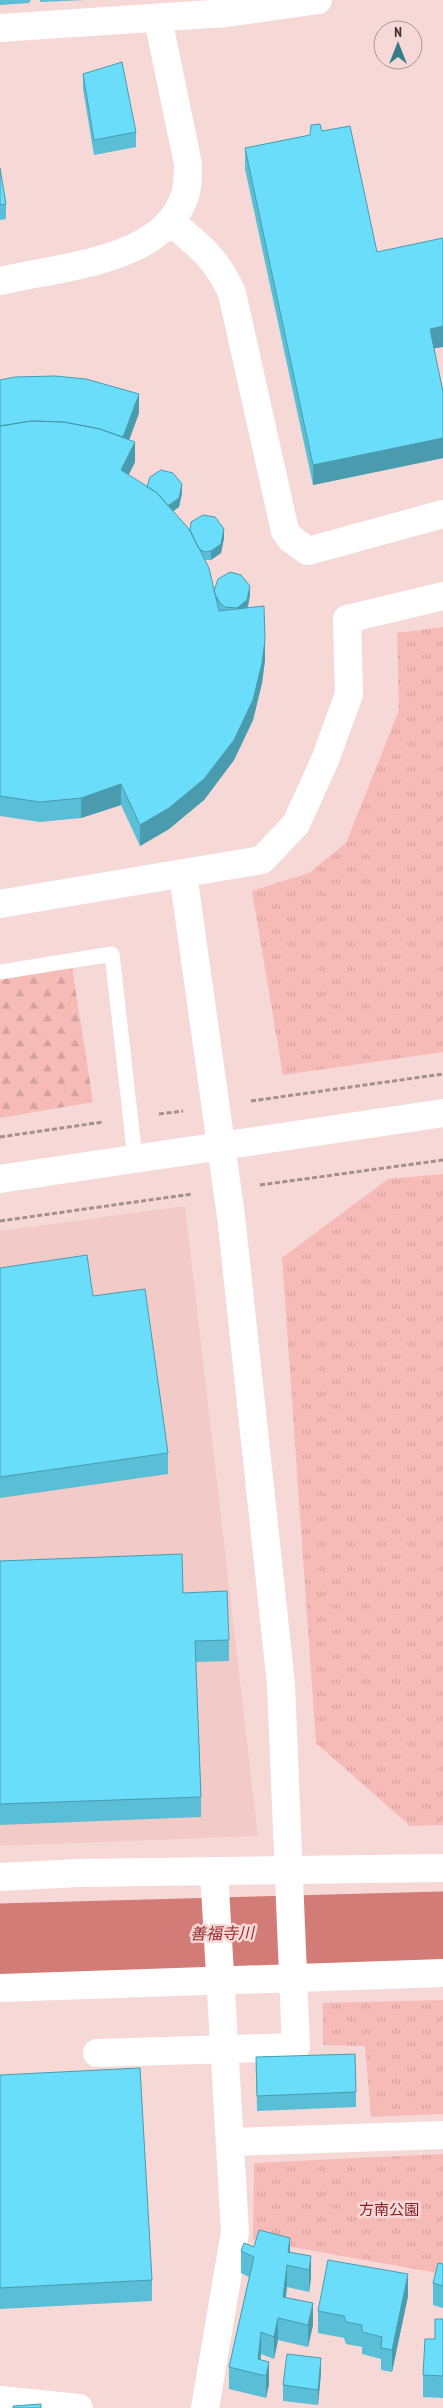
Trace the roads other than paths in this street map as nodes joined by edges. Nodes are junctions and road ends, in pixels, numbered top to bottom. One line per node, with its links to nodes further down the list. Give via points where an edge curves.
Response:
1 (318, 0): 2 (street, via 226,13)
2 (182, 8): 3 (street)
3 (158, 19): 4 (street); 5 (street, via 188,164 182,205)
4 (0, 28)
5 (171, 222): 6 (street, via 142,244 106,258); 7 (street, via 211,256 232,293 285,531 291,539 308,551)
6 (0, 281)
7 (443, 514)
8 (443, 596): 9 (street, via 347,619 349,694 325,760 296,824 262,860)
9 (183, 874): 10 (street); 21 (street, via 232,1226 281,1684 296,2047)
10 (0, 904)
11 (0, 972): 13 (lane, via 112,954)
12 (443, 1113): 13 (street)
13 (135, 1158): 14 (street)
14 (0, 1179)
15 (443, 1868): 17 (street)
16 (0, 1877): 17 (street)
17 (215, 1880): 18 (street)
18 (219, 1968): 19 (street); 20 (street); 23 (street)
19 (443, 1973)
20 (0, 1988)
21 (96, 2053)
22 (443, 2135): 23 (street)
23 (231, 2142): 26 (street, via 236,2232)
24 (0, 2400): 25 (street)
25 (79, 2408)
26 (205, 2408)

